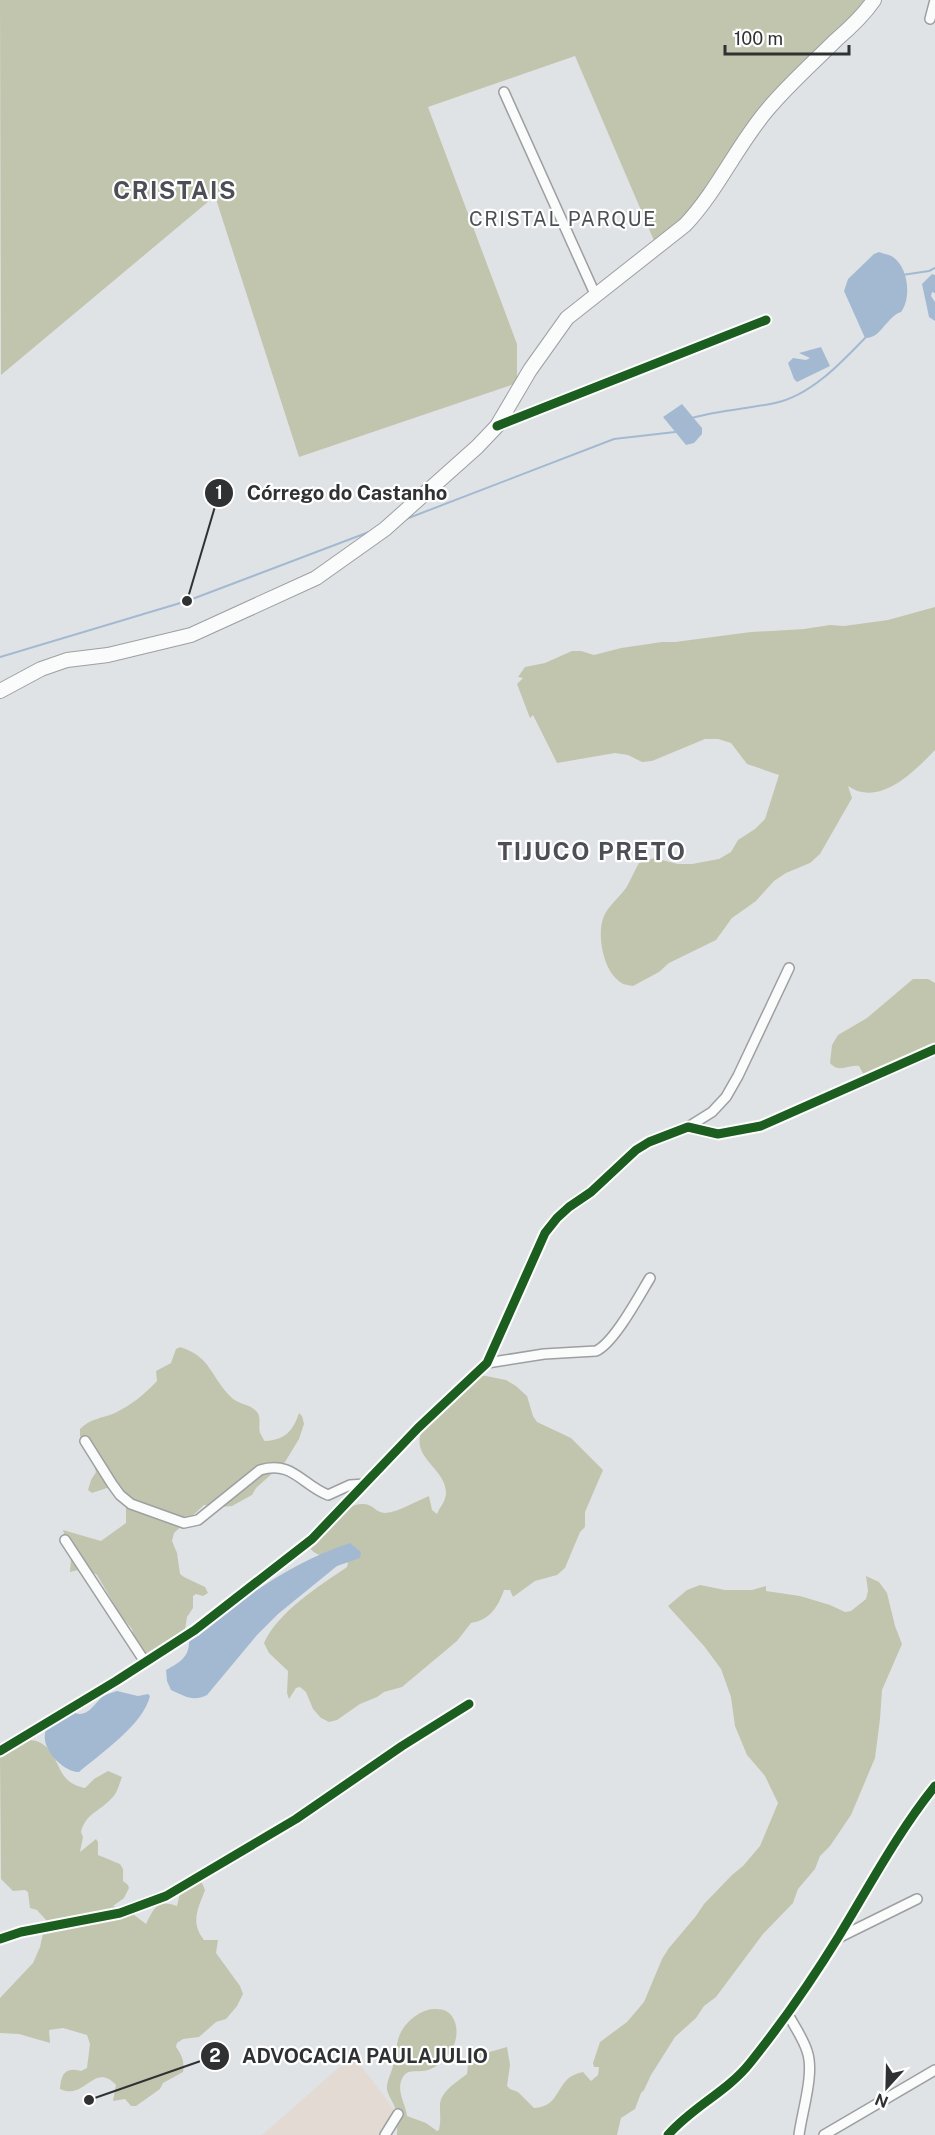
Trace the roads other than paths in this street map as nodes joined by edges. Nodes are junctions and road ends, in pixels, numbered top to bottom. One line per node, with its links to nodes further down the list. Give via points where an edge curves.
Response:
1 (874, 0): 5 (main road, via 767,109 685,225)
2 (935, 0): 3 (street)
3 (930, 19)
4 (504, 92): 5 (street)
5 (595, 294): 7 (main road, via 555,334)
6 (766, 320): 7 (street)
7 (497, 426): 8 (main road, via 385,529 316,578 191,635 108,655 67,660)
8 (0, 691)
9 (789, 968): 11 (street, via 726,1097 712,1112)
10 (935, 1049): 11 (street, via 761,1126 718,1134)
11 (687, 1127): 13 (street, via 636,1150 556,1218 544,1233)
12 (650, 1278): 13 (street, via 603,1348)
13 (486, 1363): 15 (street)
14 (84, 1441): 15 (street, via 130,1504 184,1523 198,1520 260,1470 271,1467 294,1473 328,1495 350,1485)
15 (364, 1484): 17 (street, via 312,1539 195,1629)
16 (65, 1540): 17 (street)
17 (145, 1662): 19 (street)
18 (469, 1704): 22 (street, via 296,1819 166,1896 120,1913)
19 (0, 1751)
20 (935, 1786): 23 (street, via 915,1811)
21 (916, 1899): 23 (street)
22 (0, 1939)
23 (837, 1939): 24 (street)
24 (788, 2014): 28 (street, via 731,2083 688,2114); 29 (street, via 810,2062)
25 (935, 2070): 30 (street)
26 (398, 2114): 27 (street)
27 (385, 2135)
28 (668, 2135)
29 (799, 2135)
30 (824, 2135)

